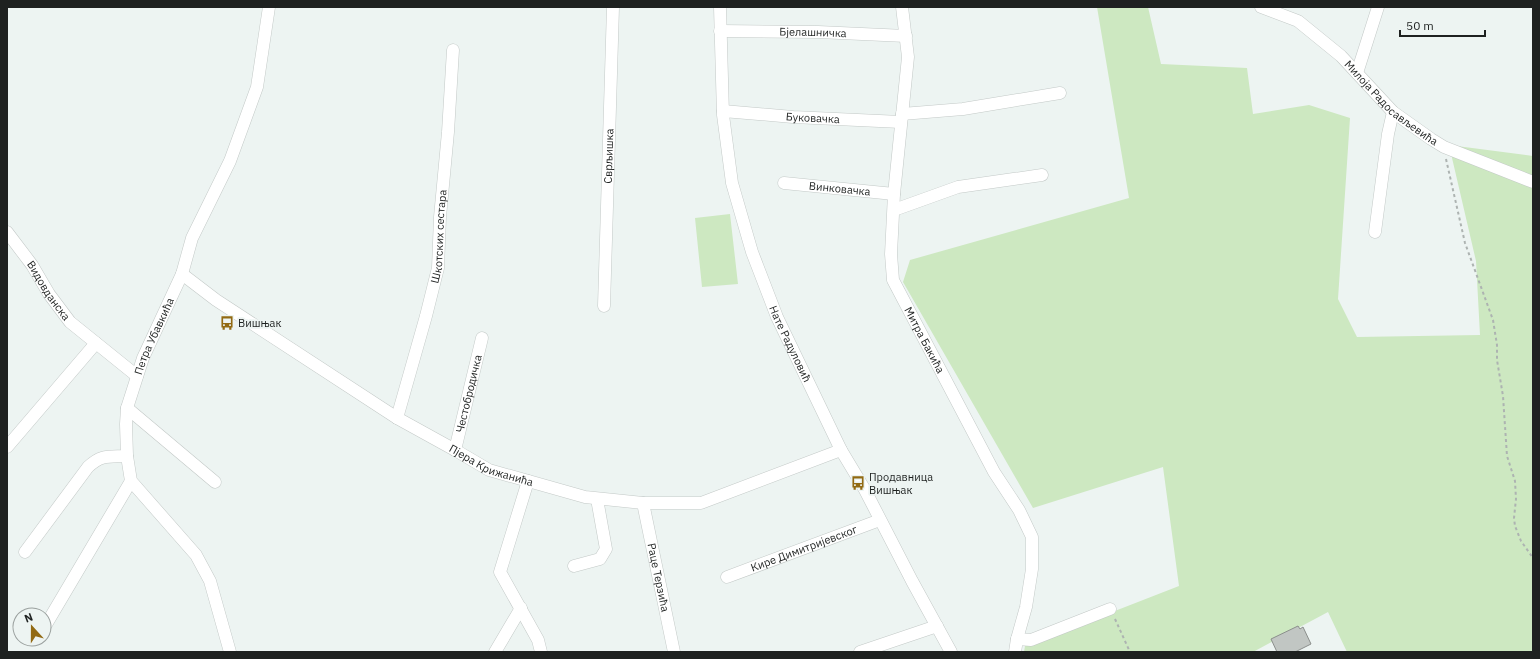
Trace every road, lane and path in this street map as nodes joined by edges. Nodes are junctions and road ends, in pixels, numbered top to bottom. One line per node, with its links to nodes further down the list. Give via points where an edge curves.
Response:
1 (269, 7): 23 (street, Петра Убавкића, via 257,87 230,161 192,238)
2 (612, 7): 24 (street, Сврљишка)
3 (720, 7): 7 (street, Нате Радуловић)
4 (902, 7): 8 (street, Митра Бакића)
5 (1261, 7): 10 (street, Милоја Радосављевића, via 1298,21 1341,56)
6 (1378, 7): 10 (street)
7 (720, 31): 8 (street, Бјелашничка); 12 (street, Нате Радуловић)
8 (906, 36): 14 (street, Митра Бакића, via 908,57)
9 (454, 50): 29 (street, Шкотских сестара, via 438,268)
10 (1357, 73): 13 (street, Милоја Радосављевића)
11 (1060, 93): 14 (street, Буковачка)
12 (723, 111): 14 (street, Буковачка, via 794,117); 32 (street, Нате Радуловић, via 732,183 752,252 777,318)
13 (1394, 112): 15 (street, Милоја Радосављевића); 22 (street, via 1388,134)
14 (902, 118): 19 (street, Митра Бакића)
15 (1444, 147): 17 (street, Милоја Радосављевића); 41 (path, via 1465,243 1490,309 1495,330 1506,442 1510,469 1515,481 1515,526 1521,541)
16 (1042, 175): 20 (street, via 958,187)
17 (1533, 182)
18 (784, 183): 19 (street, Винковачка)
19 (894, 194): 20 (street, Митра Бакића)
20 (894, 210): 48 (street, Митра Бакића, via 891,254 893,280 994,472 1019,510 1032,537 1032,569 1026,607)
21 (7, 232): 26 (street, Видовданска, via 70,322)
22 (1375, 232)
23 (182, 274): 27 (street, Петра Убавкића, via 143,358); 29 (street, Пјера Крижанића, via 216,300)
24 (604, 306)
25 (482, 338): 31 (street, Честобродичка)
26 (96, 343): 27 (street, Видовданска); 30 (street)
27 (138, 376): 28 (street, Петра Убавкића)
28 (127, 408): 33 (street, Петра Убавкића); 36 (street)
29 (397, 418): 31 (street, Пјера Крижанића)
30 (7, 447)
31 (455, 450): 35 (street, Пјера Крижанића, via 489,470)
32 (840, 450): 38 (street, Пјера Крижанића, via 700,503); 39 (street, Нате Радуловић)
33 (127, 456): 34 (street, Петра Убавкића); 40 (street, via 97,459 88,467)
34 (131, 480): 46 (street); 50 (street, via 196,555 210,581)
35 (528, 481): 37 (street, Пјера Крижанића); 44 (street, via 500,572)
36 (215, 482)
37 (597, 499): 38 (street, Пјера Крижанића); 42 (street, via 606,549 600,559)
38 (643, 503): 52 (street, Раце Терзића)
39 (880, 520): 43 (street, Кире Димитријевског); 47 (street, Нате Радуловић)
40 (25, 552)
41 (1533, 558)
42 (574, 566)
43 (727, 577)
44 (521, 608): 49 (street); 51 (street)
45 (1110, 609): 48 (street, via 1031,640); 56 (path)
46 (52, 614)
47 (937, 626): 53 (street); 54 (street, Нате Радуловић)
48 (1017, 639): 55 (street, Митра Бакића)
49 (539, 646)
50 (230, 652)
51 (496, 652)
52 (674, 652)
53 (860, 652)
54 (951, 652)
55 (1015, 652)
56 (1130, 652)

